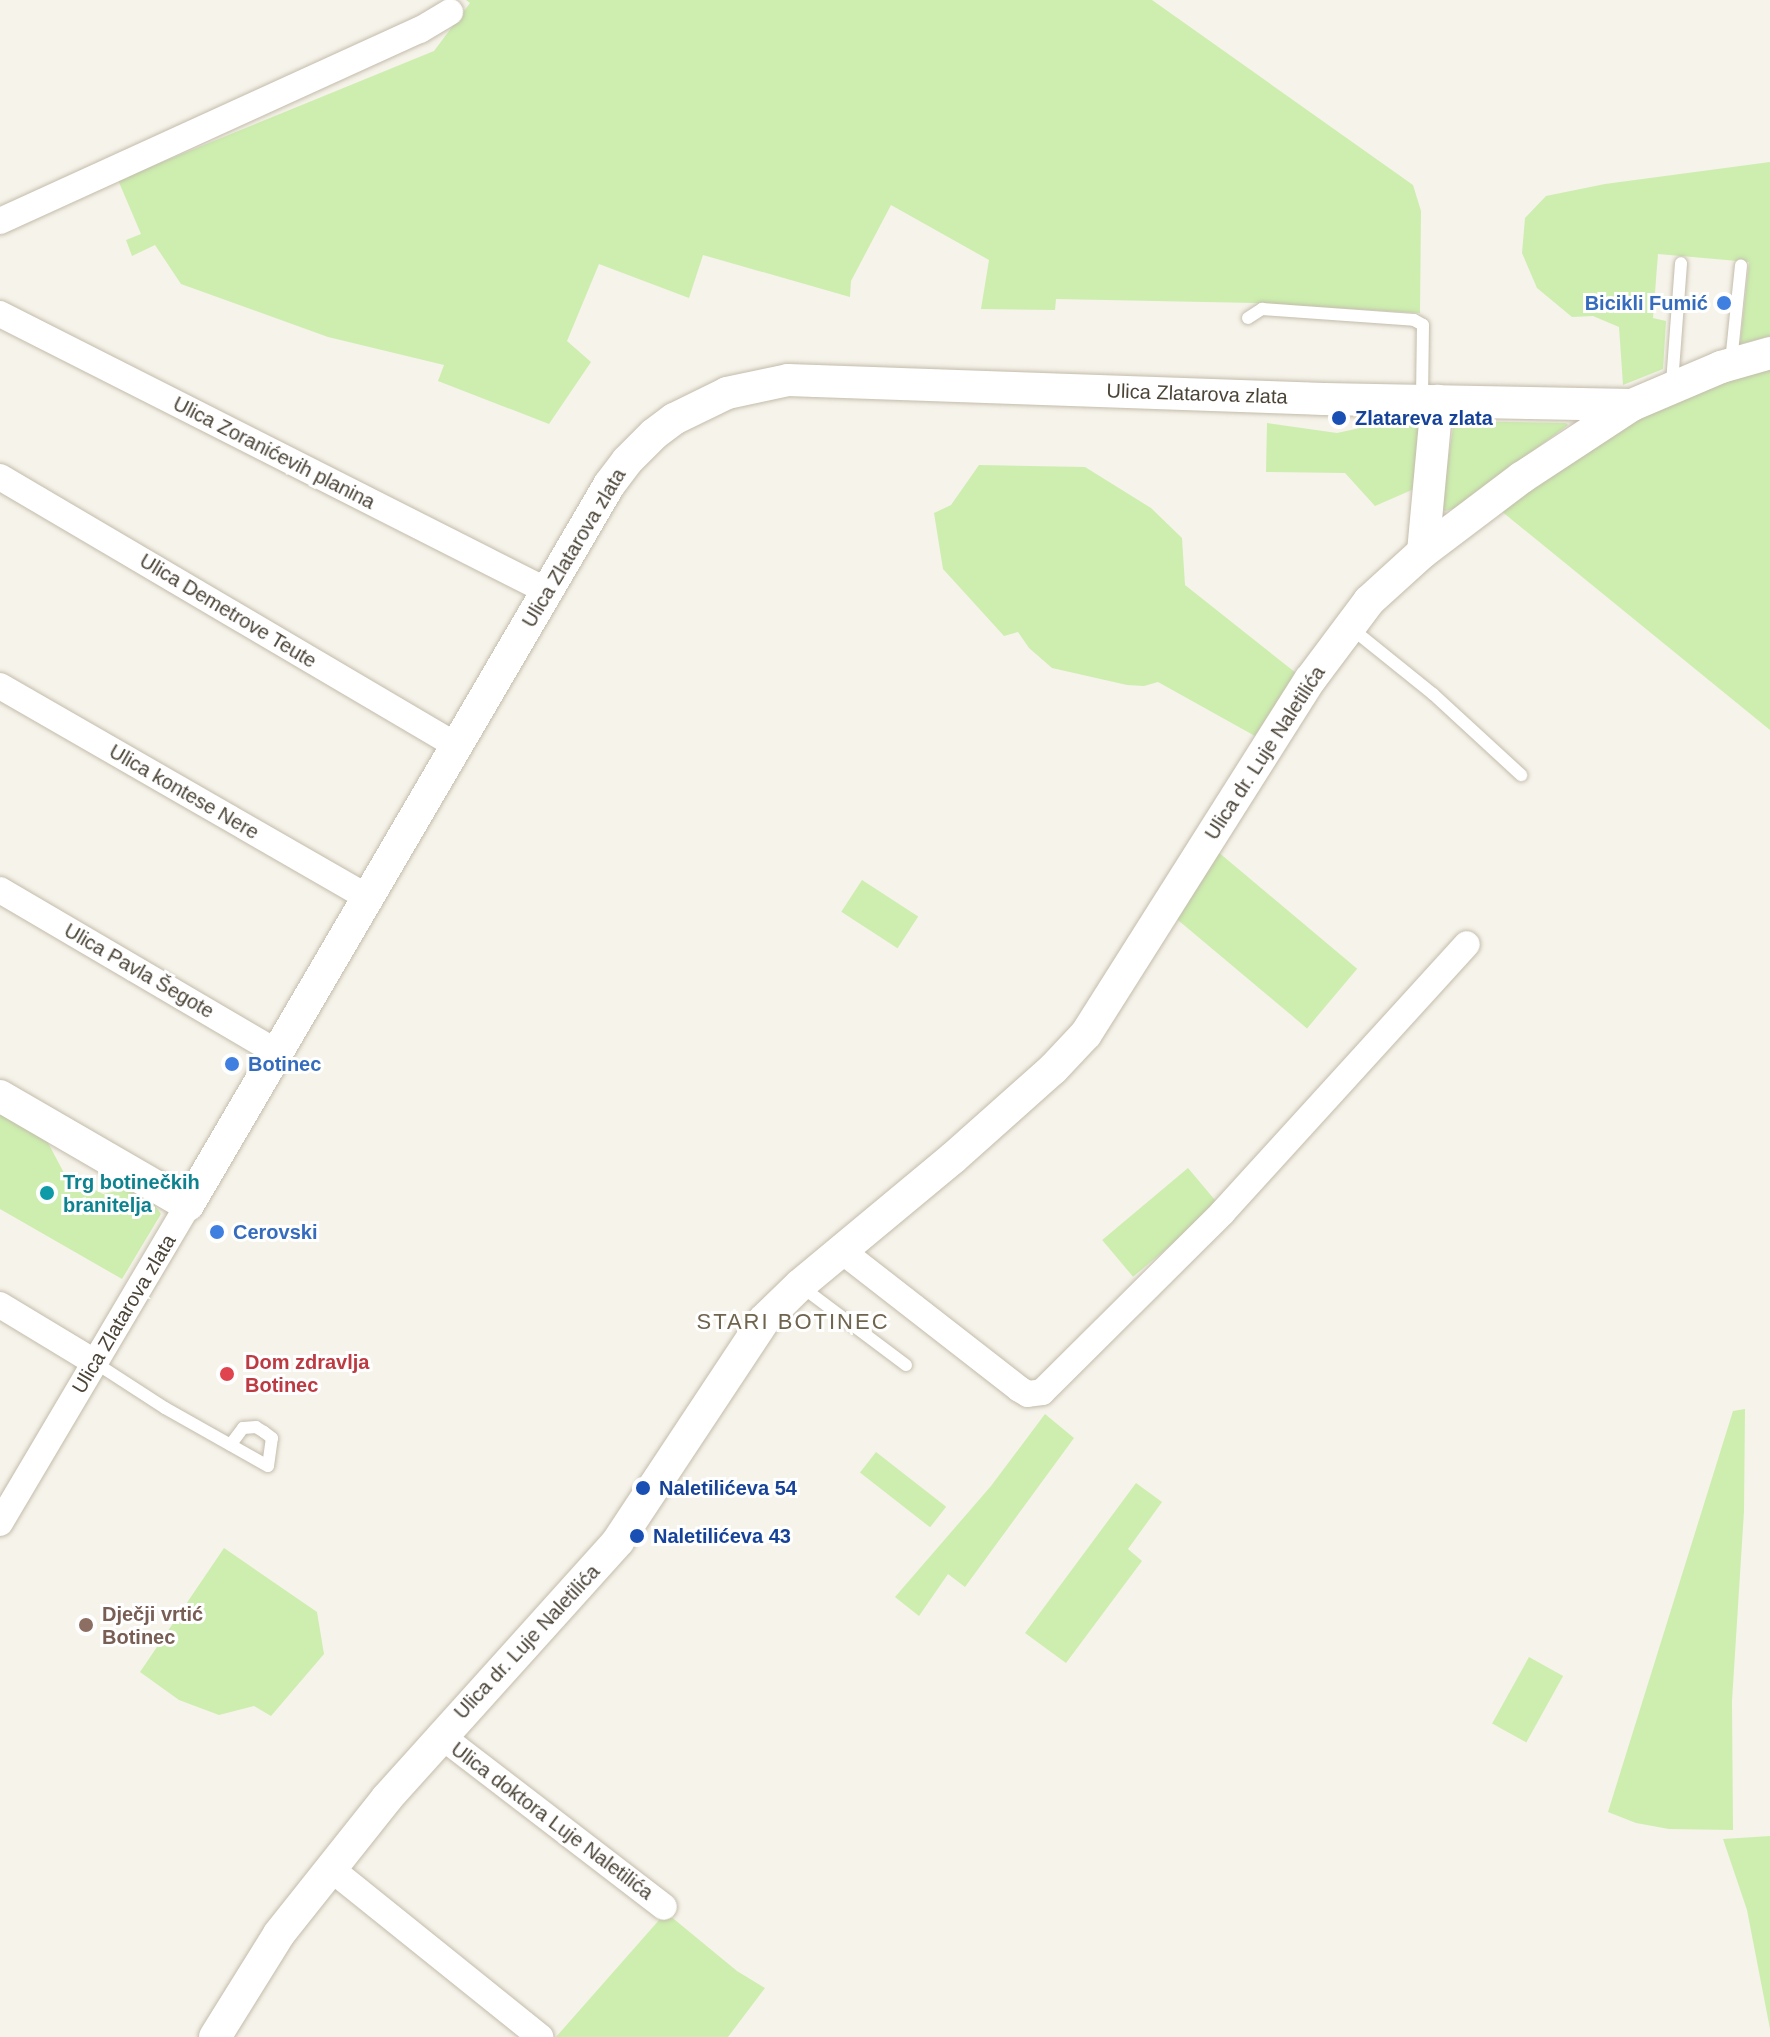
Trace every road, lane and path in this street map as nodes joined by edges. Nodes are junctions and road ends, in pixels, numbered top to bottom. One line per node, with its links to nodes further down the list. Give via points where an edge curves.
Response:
1 (450, 12): 2 (street, via 406,37)
2 (0, 221)
3 (1681, 263): 9 (lane)
4 (1741, 266): 8 (lane)
5 (0, 314): 14 (street, Ulica Zoranićevih planina)
6 (1248, 318): 10 (lane, via 1262,309 1414,320 1423,325)
7 (1770, 353): 8 (street, Ulica dr. Luje Naletilića)
8 (1731, 364): 9 (street, Ulica dr. Luje Naletilića)
9 (1671, 386): 11 (street, Ulica dr. Luje Naletilića)
10 (1430, 401): 11 (street, Ulica Zlatarova zlata); 13 (street); 14 (street, Ulica Zlatarova zlata, via 816,381 758,385 727,393 674,419 627,461)
11 (1632, 405): 13 (street, Ulica dr. Luje Naletilića, via 1521,478)
12 (0, 477): 17 (street, Ulica Demetrove Teute)
13 (1423, 552): 15 (street, Ulica dr. Luje Naletilića)
14 (547, 591): 17 (street, Ulica Zlatarova zlata)
15 (1348, 626): 18 (lane); 25 (street, Ulica dr. Luje Naletilića, via 1086,1034 953,1158)
16 (0, 686): 20 (street, Ulica kontese Nere)
17 (457, 746): 20 (street, Ulica Zlatarova zlata)
18 (1521, 775)
19 (0, 890): 22 (street, Ulica Pavla Šegote)
20 (368, 898): 22 (street, Ulica Zlatarova zlata)
21 (1467, 944): 25 (street, via 1223,1212 1042,1392 1019,1389)
22 (278, 1053): 24 (street, Ulica Zlatarova zlata)
23 (0, 1096): 24 (street)
24 (188, 1205): 28 (street, Ulica Zlatarova zlata)
25 (842, 1251): 26 (street, Ulica dr. Luje Naletilića)
26 (800, 1285): 29 (lane); 32 (street, Ulica dr. Luje Naletilića, via 748,1341 618,1541)
27 (0, 1305): 28 (street)
28 (94, 1362): 30 (lane); 31 (street, Ulica Zlatarova zlata)
29 (906, 1365)
30 (230, 1445)
31 (2, 1515)
32 (440, 1735): 33 (street, Ulica dr. Luje Naletilića); 34 (street, Ulica doktora Luje Naletilića)
33 (330, 1868): 35 (street, Ulica dr. Luje Naletilića, via 250,1975); 36 (street)
34 (664, 1907)
35 (215, 2037)
36 (540, 2037)

